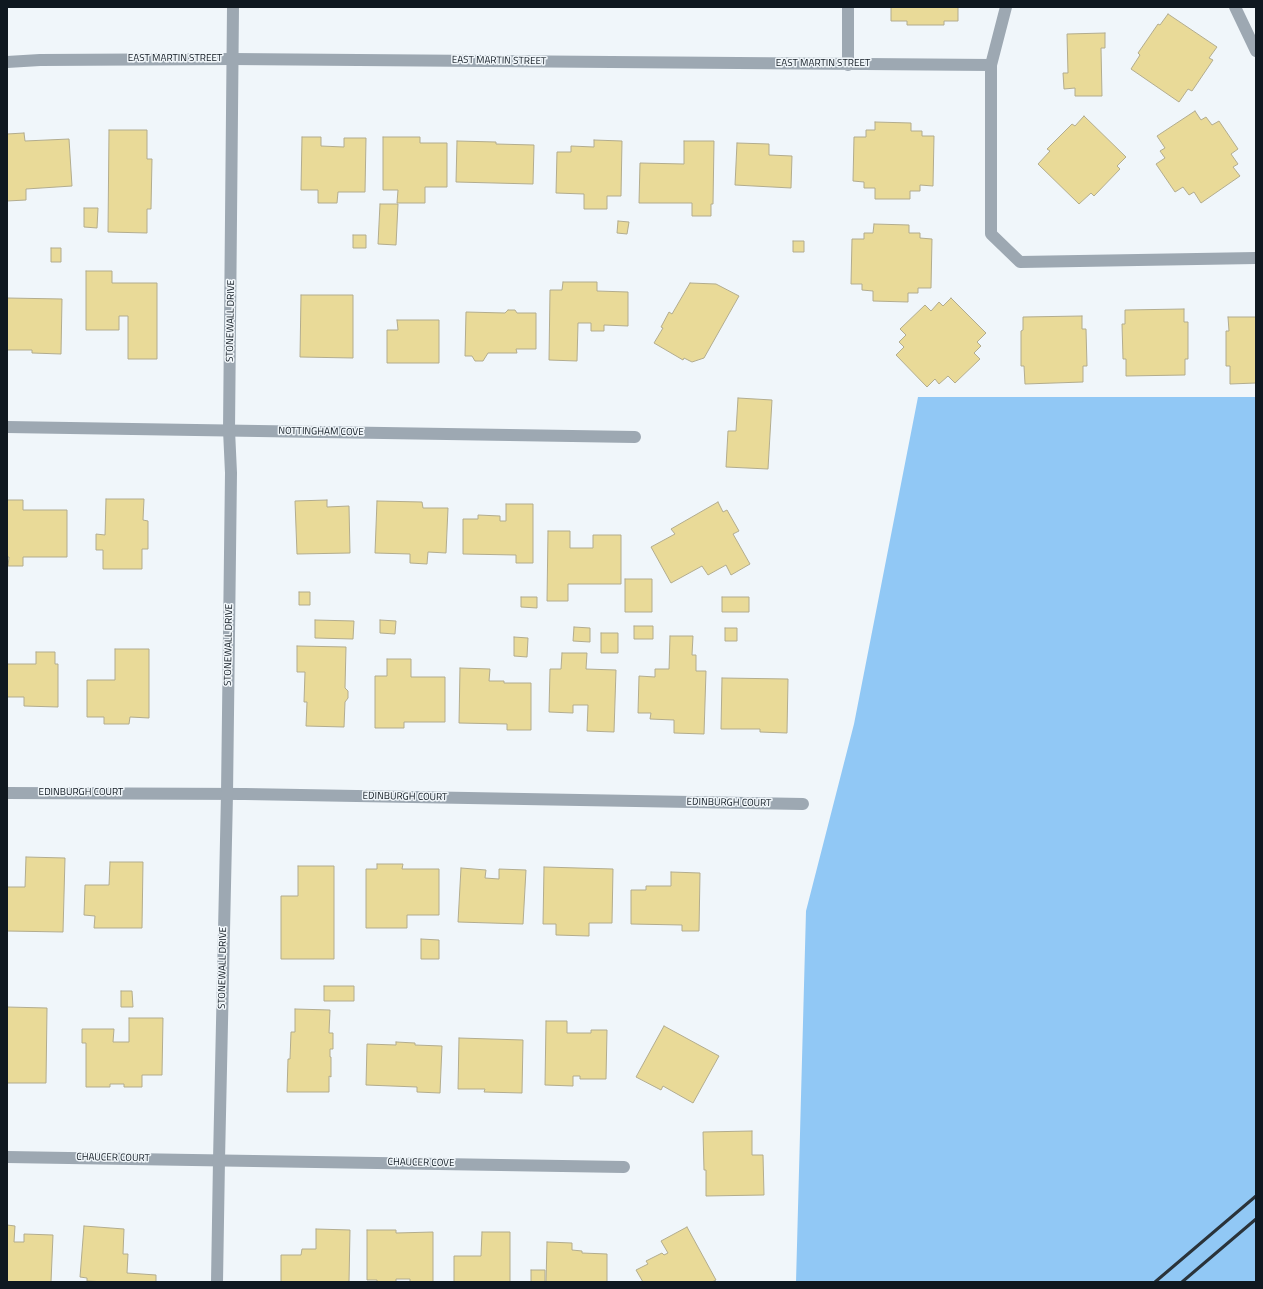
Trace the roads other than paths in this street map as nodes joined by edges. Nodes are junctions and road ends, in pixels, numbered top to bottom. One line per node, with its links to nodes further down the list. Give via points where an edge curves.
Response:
1 (233, 7): 6 (street, STONEWALL DRIVE)
2 (848, 7): 8 (street)
3 (1006, 7): 9 (street)
4 (1235, 7): 5 (street)
5 (1256, 51)
6 (232, 59): 7 (street, EAST MARTIN STREET); 8 (street, EAST MARTIN STREET); 12 (street, STONEWALL DRIVE)
7 (7, 62)
8 (848, 64): 9 (street, EAST MARTIN STREET)
9 (991, 66): 10 (street, via 991,234 1020,262)
10 (1256, 258)
11 (7, 427): 12 (street, NOTTINGHAM COVE)
12 (230, 430): 13 (street, NOTTINGHAM COVE); 15 (street, STONEWALL DRIVE)
13 (635, 438)
14 (7, 793): 15 (street, EDINBURGH COURT)
15 (227, 794): 16 (street, EDINBURGH COURT); 18 (street, STONEWALL DRIVE)
16 (803, 804)
17 (7, 1157): 18 (street, CHAUCER COURT)
18 (218, 1160): 19 (street, CHAUCER COVE); 20 (street, STONEWALL DRIVE)
19 (624, 1167)
20 (217, 1282)

